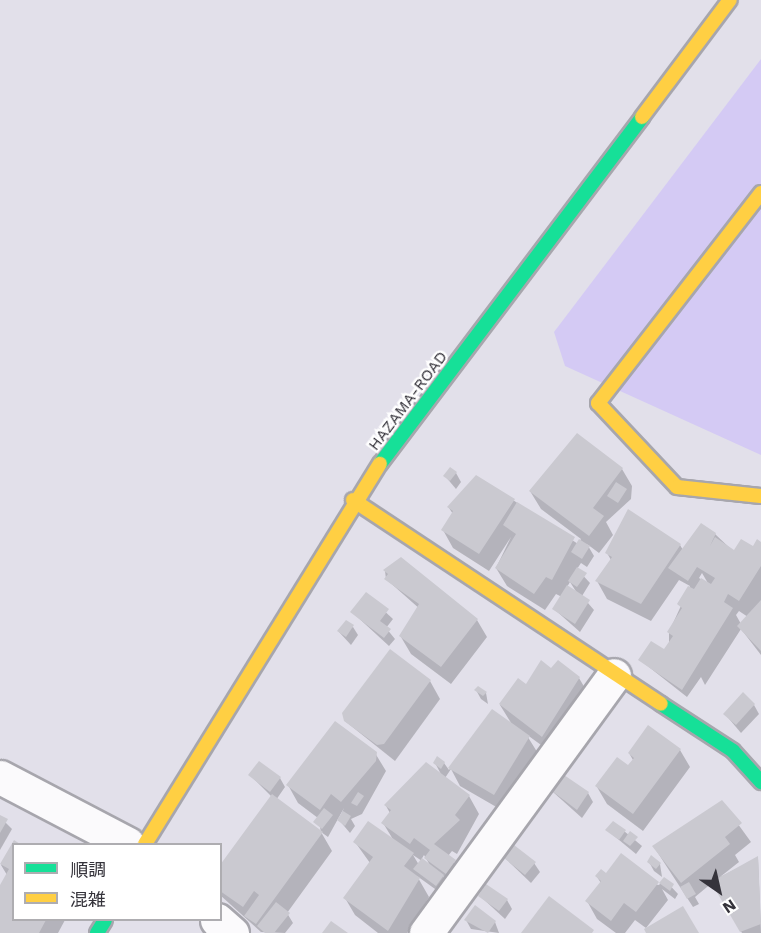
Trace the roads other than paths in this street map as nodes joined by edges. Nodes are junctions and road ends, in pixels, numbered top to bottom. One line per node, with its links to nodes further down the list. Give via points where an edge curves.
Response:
1 (730, 0): 4 (street, HAZAMA-ROAD)
2 (761, 193): 3 (street, via 598,403 677,487)
3 (761, 496)
4 (353, 500): 5 (street); 9 (street, HAZAMA-ROAD)
5 (614, 675): 7 (street, via 733,751); 12 (street)
6 (0, 777): 8 (street)
7 (761, 782)
8 (126, 843)
9 (146, 843)
10 (218, 921): 11 (street)
11 (232, 933)
12 (426, 933)

